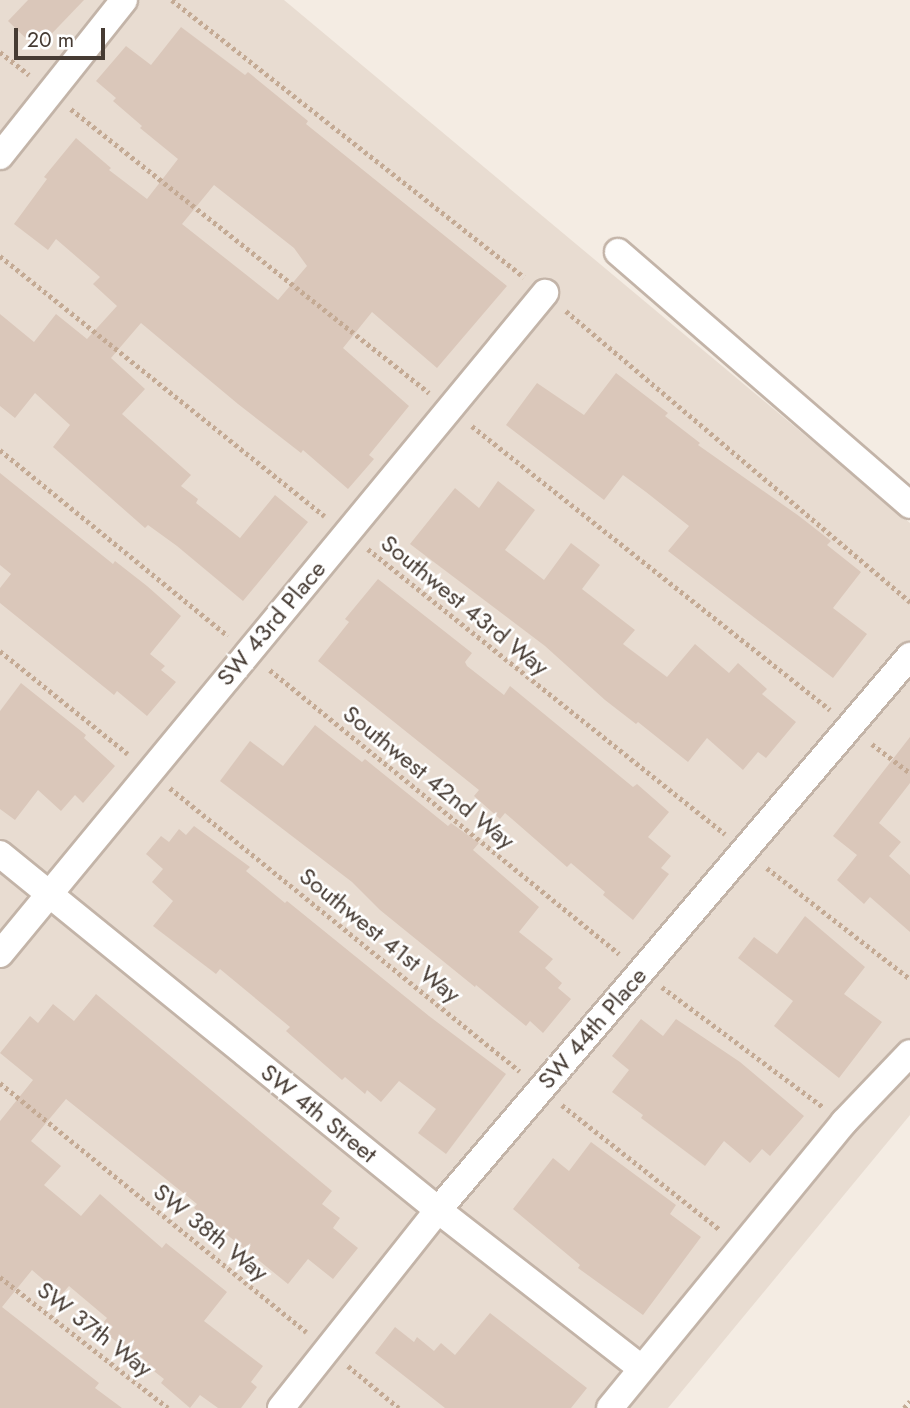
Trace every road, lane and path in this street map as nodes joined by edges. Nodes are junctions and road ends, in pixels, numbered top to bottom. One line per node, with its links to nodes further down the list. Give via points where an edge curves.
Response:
1 (124, 0): 2 (street)
2 (0, 156)
3 (618, 252): 7 (street)
4 (0, 256): 8 (path, Southwest 43rd Way)
5 (545, 293): 8 (street, SW 43rd Place)
6 (0, 450): 10 (path, Southwest 42nd Way)
7 (910, 505)
8 (346, 532): 10 (street, SW 43rd Place); 13 (path, Southwest 43rd Way)
9 (0, 651): 12 (path, Southwest 41st Way)
10 (247, 651): 12 (street, SW 43rd Place); 17 (path, Southwest 42nd Way)
11 (910, 656): 13 (street, SW 44th Place)
12 (148, 771): 15 (street, SW 43rd Place); 21 (path, Southwest 41st Way)
13 (744, 850): 17 (street, SW 44th Place); 18 (path, Southwest 43rd Way)
14 (0, 854): 15 (street, SW 4th Street)
15 (49, 894): 16 (street, SW 43rd Place); 23 (street, SW 4th Street)
16 (0, 954)
17 (640, 971): 21 (street, SW 44th Place); 22 (path, Southwest 42nd Way)
18 (910, 979)
19 (910, 1053): 22 (street)
20 (0, 1083): 26 (path, SW 38th Way)
21 (541, 1088): 23 (street, SW 44th Place); 24 (path, Southwest 41st Way)
22 (844, 1122): 24 (street)
23 (438, 1210): 26 (street, SW 44th Place); 27 (street, SW 4th Street)
24 (740, 1246): 27 (street)
25 (0, 1277): 29 (path, SW 37th Way)
26 (328, 1349): 30 (street, SW 44th Place); 31 (path, SW 38th Way)
27 (640, 1368): 32 (street)
28 (910, 1401): 33 (path)
29 (168, 1408)
30 (281, 1408)
31 (399, 1408)
32 (610, 1408)
33 (904, 1408)

